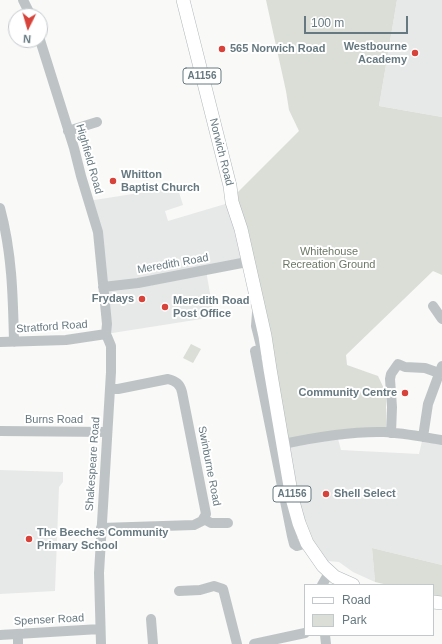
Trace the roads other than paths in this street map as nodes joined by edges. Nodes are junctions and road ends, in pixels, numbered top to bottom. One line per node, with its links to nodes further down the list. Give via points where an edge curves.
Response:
1 (183, 0): 7 (main road, Norwich Road / A1156)
2 (42, 48): 4 (street, Highfield Road)
3 (97, 122): 4 (street)
4 (68, 131): 8 (street, Highfield Road, via 98,232)
5 (0, 208): 6 (street)
6 (5, 249): 13 (street, via 13,292)
7 (248, 262): 8 (street, Meredith Road, via 138,283); 14 (main road, Norwich Road / A1156)
8 (103, 287): 11 (street, Shakespeare Road)
9 (432, 306): 10 (street)
10 (442, 319)
11 (106, 334): 13 (street, Stratford Road, via 66,340); 16 (street, Shakespeare Road, via 111,346)
12 (0, 342): 13 (street, Stratford Road)
13 (14, 342)
14 (265, 345): 22 (main road, Norwich Road); 26 (street, via 255,351 292,536 297,546)
15 (441, 370): 19 (street, via 405,367 398,364 390,379); 20 (street, via 428,404)
16 (110, 388): 18 (street, Shakespeare Road); 23 (street, Swinburne Road, via 118,389 168,379 180,385 206,511)
17 (0, 431): 18 (street, Burns Road)
18 (107, 432): 25 (street, Shakespeare Road)
19 (391, 433): 20 (street); 22 (street, via 357,433)
20 (423, 437): 21 (street)
21 (442, 440)
22 (283, 444): 26 (main road, Norwich Road / A1156, via 292,498)
23 (204, 519): 24 (street); 25 (street, Swinburne Road, via 194,525)
24 (228, 523)
25 (101, 528): 32 (street, Shakespeare Road)
26 (307, 543): 27 (main road, Norwich Road / A1156)
27 (329, 573): 28 (street); 29 (main road, A1156)
28 (323, 584)
29 (351, 584)
30 (180, 591): 38 (street, via 214,586 223,589)
31 (151, 619): 37 (street)
32 (100, 629): 35 (street, Spenser Road); 36 (street, Shakespeare Road)
33 (304, 633): 39 (street)
34 (0, 635): 35 (street, Spenser Road)
35 (18, 639)
36 (101, 644)
37 (153, 644)
38 (237, 644)
39 (254, 644)

